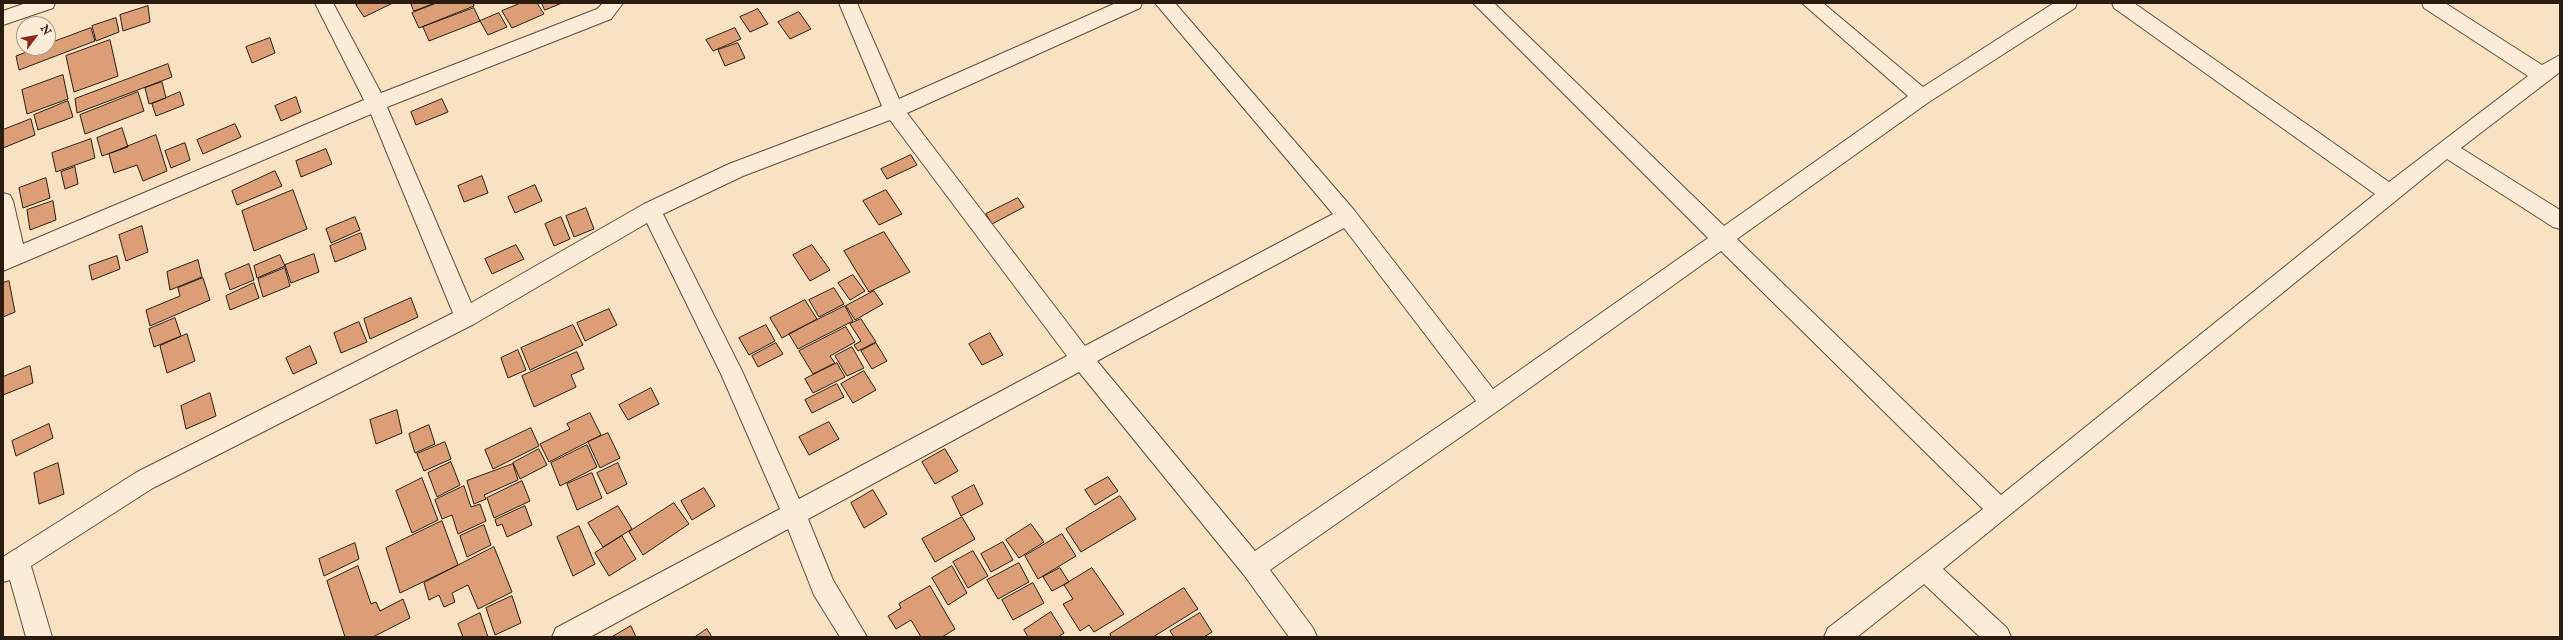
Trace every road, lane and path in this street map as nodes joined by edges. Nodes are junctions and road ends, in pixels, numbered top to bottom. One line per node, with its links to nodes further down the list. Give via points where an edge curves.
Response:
1 (46, 3): 12 (street)
2 (324, 3): 16 (street)
3 (614, 3): 16 (street, via 604,14)
4 (848, 3): 17 (street)
5 (1133, 3): 17 (street)
6 (1164, 3): 22 (street)
7 (1482, 3): 24 (street)
8 (1811, 3): 15 (street)
9 (2068, 3): 15 (street)
10 (2121, 3): 19 (street)
11 (2431, 3): 14 (street)
12 (3, 18)
13 (2560, 62): 14 (street)
14 (2543, 76): 18 (street)
15 (1922, 97): 24 (street)
16 (376, 102): 25 (street); 26 (street)
17 (894, 110): 21 (street, via 736,170); 27 (street)
18 (2446, 148): 19 (street); 23 (street)
19 (2389, 193): 29 (street)
20 (3, 201): 25 (street)
21 (650, 210): 26 (street); 30 (street, via 732,373)
22 (1347, 216): 27 (street); 28 (street)
23 (2560, 221)
24 (1722, 239): 28 (street); 29 (street)
25 (9, 259)
26 (466, 316): 31 (street, via 145,480)
27 (1082, 358): 30 (street); 32 (street)
28 (1491, 403): 32 (street)
29 (2000, 510): 33 (street)
30 (794, 514): 35 (street); 36 (street, via 823,587)
31 (11, 567): 34 (street)
32 (1253, 567): 37 (street)
33 (1925, 568): 38 (street); 39 (street)
34 (39, 637)
35 (564, 637)
36 (854, 637)
37 (1304, 637)
38 (1837, 637)
39 (1998, 637)

